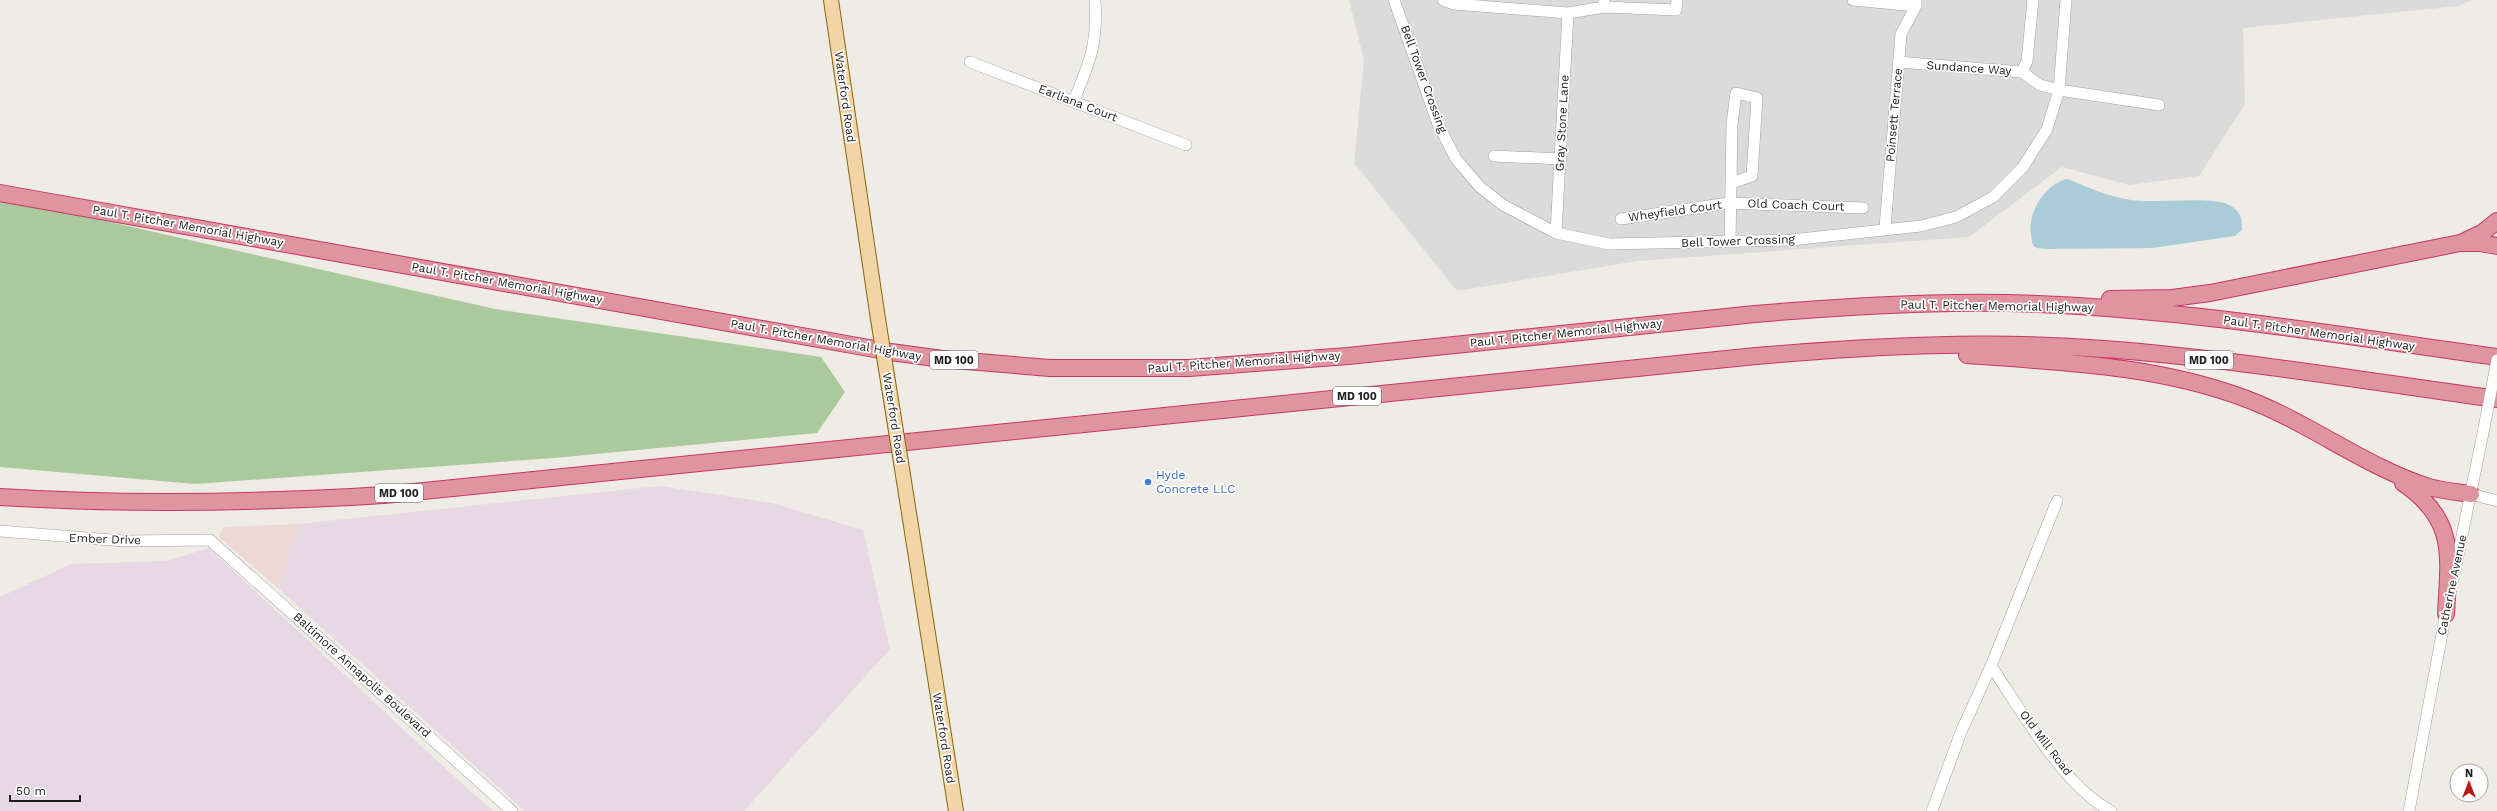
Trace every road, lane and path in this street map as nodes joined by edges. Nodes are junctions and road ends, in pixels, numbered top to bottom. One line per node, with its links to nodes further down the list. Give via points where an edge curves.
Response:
1 (831, 0): 46 (main road, Waterford Road, bridge, via 878,319)
2 (1095, 0): 16 (street, via 1097,26 1092,57)
3 (1443, 0): 11 (street, via 1454,4)
4 (1677, 0): 10 (street, via 1676,10)
5 (1853, 0): 9 (street, Poinsett Terrace)
6 (2032, 0): 14 (street, via 2027,61)
7 (2066, 0): 15 (street, Bell Tower Crossing)
8 (1398, 1): 28 (street, Bell Tower Crossing, via 1438,124 1456,160 1480,187 1503,205)
9 (1916, 3): 13 (street, Poinsett Terrace, via 1901,34)
10 (1604, 4): 11 (street)
11 (1568, 13): 20 (street, Gray Stone Lane)
12 (970, 62): 16 (street, Earliana Court)
13 (1898, 62): 14 (street, Sundance Way); 27 (street, Poinsett Terrace)
14 (2022, 72): 15 (street, Sundance Way, via 2040,85)
15 (2059, 90): 17 (street, Sundance Way); 27 (street, Bell Tower Crossing, via 2047,129 2023,167 1993,197 1956,217 1921,226)
16 (1074, 100): 18 (street, Earliana Court)
17 (2158, 105)
18 (1186, 144)
19 (1494, 156): 20 (street)
20 (1561, 160): 28 (street, Gray Stone Lane)
21 (1731, 183): 21 (street, via 1752,176 1757,98 1736,93 1732,124); 23 (street)
22 (0, 193): 32 (highway, Paul T. Pitcher Memorial Highway / MD 100, via 884,351 942,359 1050,368 1128,369 1267,364 1770,313 1879,305)
23 (1729, 202): 24 (street, Old Coach Court); 25 (street, Wheyfield Court); 29 (street)
24 (1863, 208)
25 (1621, 219)
26 (2497, 221): 30 (highway, via 2482,233)
27 (1885, 228): 29 (street, Bell Tower Crossing, via 1791,240)
28 (1556, 233): 29 (street, Bell Tower Crossing, via 1609,244)
29 (1730, 242)
30 (2460, 243): 31 (highway); 32 (highway, via 2210,293 2172,298 2036,297)
31 (2497, 246)
32 (1958, 303): 34 (highway, Paul T. Pitcher Memorial Highway / MD 100, via 2105,308 2168,314)
33 (1919, 345): 35 (highway, MD 100, via 2118,350); 36 (highway, via 1955,354 2111,366 2182,379 2246,398); 38 (highway, MD 100, via 1756,356 384,495 163,504)
34 (2497, 358): 37 (street, Catherine Avenue, bridge)
35 (2497, 399)
36 (2370, 460): 37 (highway, via 2430,487); 43 (highway, via 2418,494 2430,505 2439,519 2449,557)
37 (2471, 494): 40 (street); 43 (street, Catherine Avenue)
38 (0, 497)
39 (2057, 501): 44 (street)
40 (2497, 501)
41 (0, 531): 42 (street, Ember Drive, via 117,540)
42 (210, 540): 45 (street, Baltimore Annapolis Boulevard)
43 (2446, 614): 49 (street, Catherine Avenue)
44 (1991, 666): 47 (street, via 1961,732); 48 (street, Old Mill Road, via 2062,768 2097,804)
45 (512, 811)
46 (956, 811)
47 (1932, 811)
48 (2111, 811)
49 (2409, 811)

